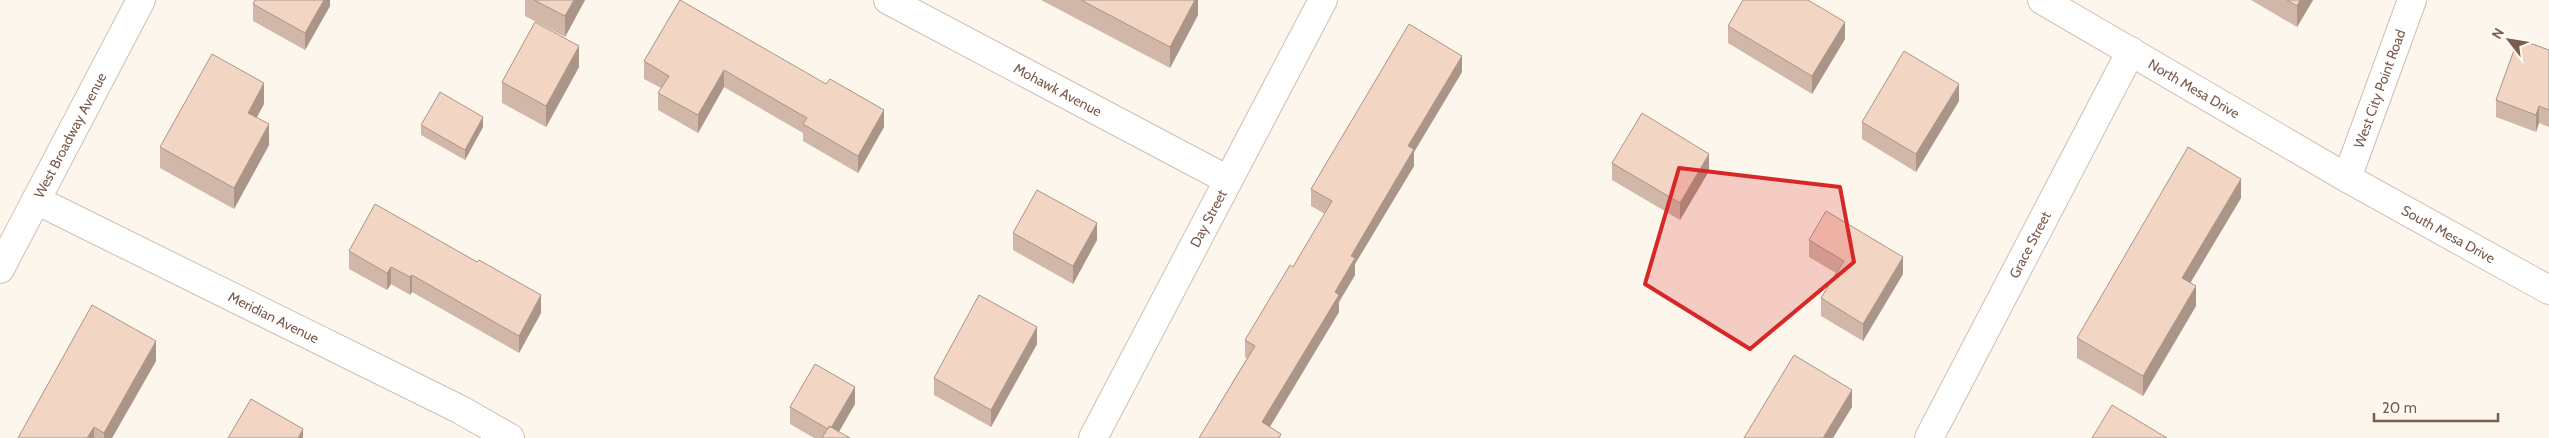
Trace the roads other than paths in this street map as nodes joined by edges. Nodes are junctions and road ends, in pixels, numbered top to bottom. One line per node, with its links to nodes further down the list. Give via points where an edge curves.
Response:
1 (141, 0): 9 (street, West Broadway Avenue)
2 (888, 0): 8 (street, Mohawk Avenue)
3 (1323, 0): 8 (street, Day Street)
4 (2042, 0): 6 (street, North Mesa Drive)
5 (2412, 0): 7 (street, West City Point Road)
6 (2131, 51): 7 (street, North Mesa Drive); 14 (street, Grace Street)
7 (2348, 178): 11 (street, South Mesa Drive)
8 (1228, 180): 13 (street, Day Street)
9 (36, 200): 10 (street, West Broadway Avenue); 12 (street, Meridian Avenue, via 461,410)
10 (0, 269)
11 (2549, 290)
12 (510, 438)
13 (1093, 438)
14 (1928, 438)

